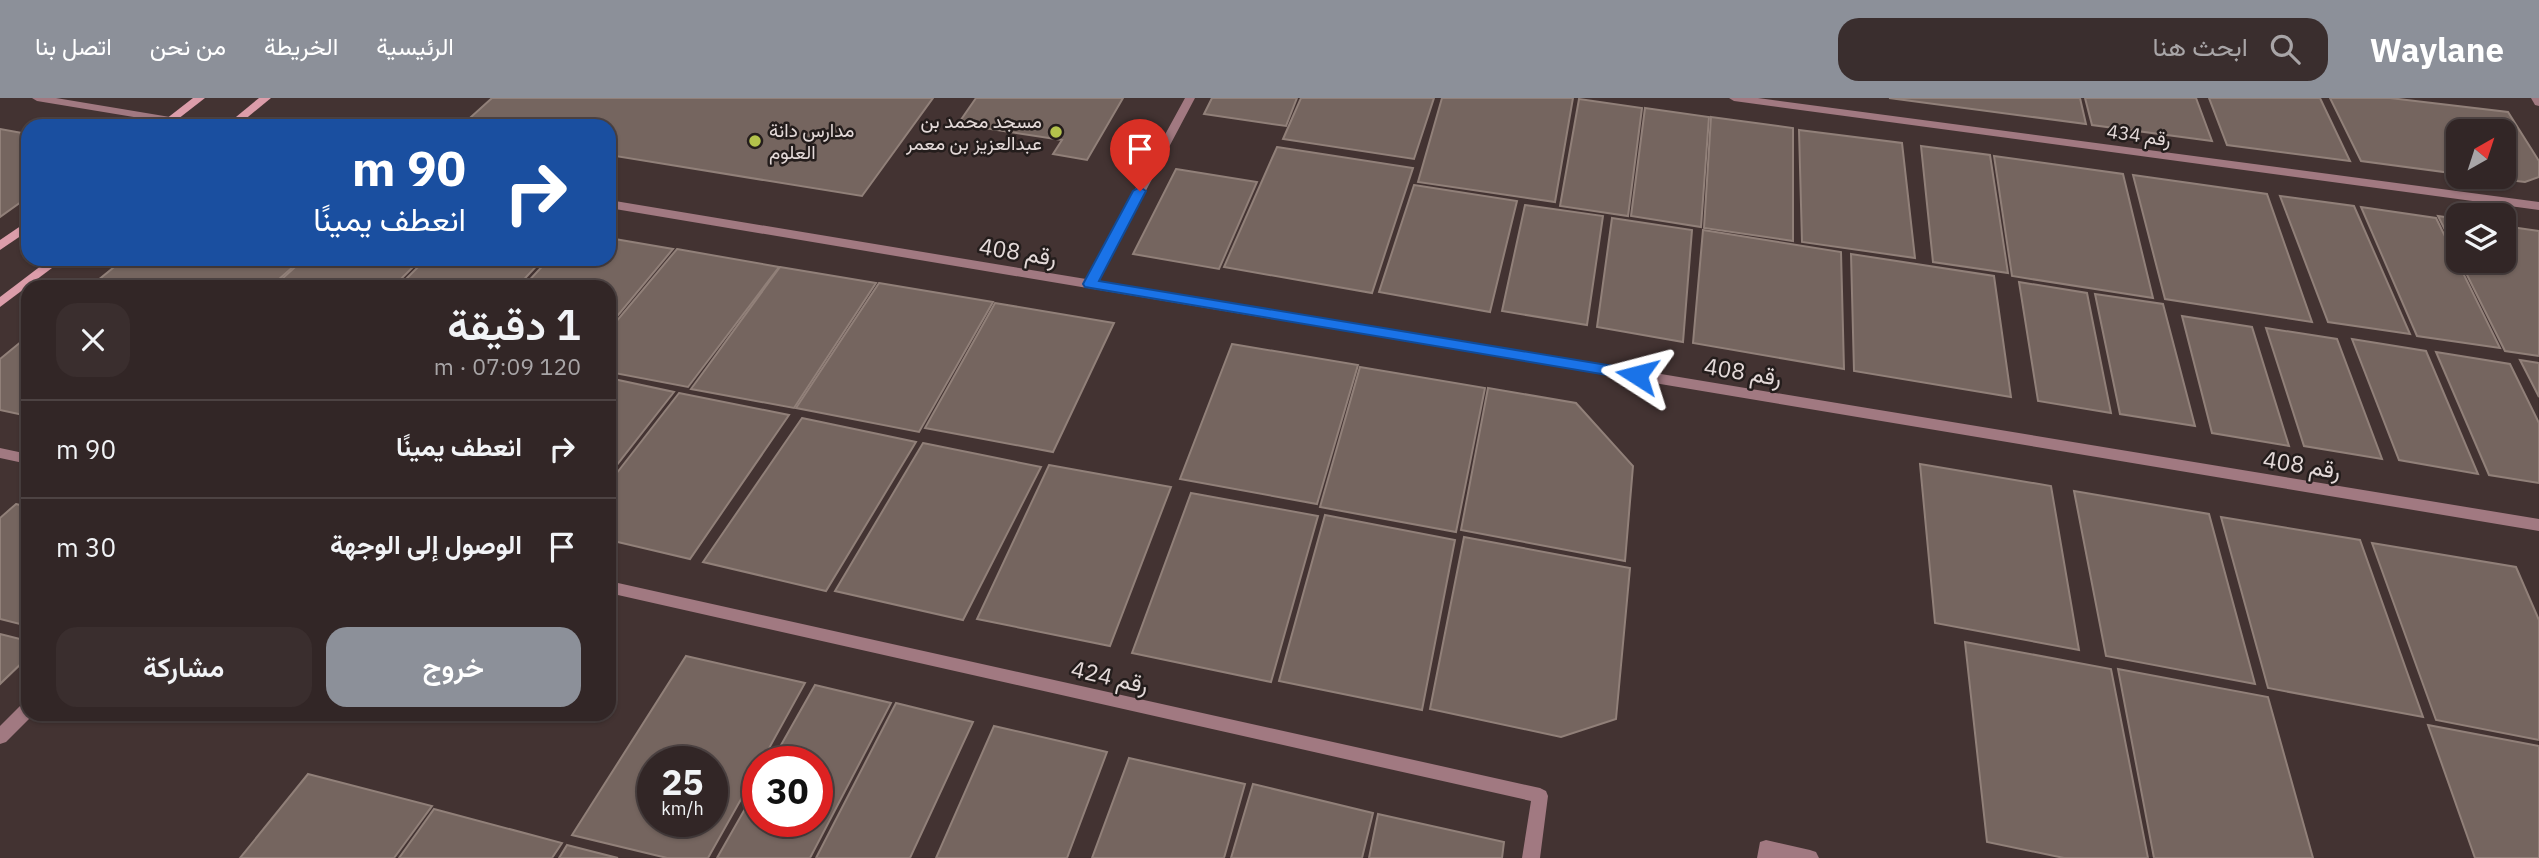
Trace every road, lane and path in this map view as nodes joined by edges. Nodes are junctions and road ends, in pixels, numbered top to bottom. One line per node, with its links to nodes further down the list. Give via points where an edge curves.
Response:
1 (37, 98): 8 (street)
2 (200, 98): 9 (street)
3 (266, 98): 10 (street)
4 (1190, 98): 17 (street)
5 (1734, 98): 12 (street, رقم 434)
6 (2536, 98): 7 (street)
7 (2539, 103)
8 (145, 119)
9 (171, 119)
10 (239, 119)
11 (616, 205): 17 (street, رقم 408)
12 (2539, 206)
13 (21, 230): 14 (street)
14 (0, 246)
15 (49, 266): 16 (street)
16 (30, 280)
17 (1090, 284): 22 (street, رقم 408)
18 (21, 287): 19 (street)
19 (0, 303)
20 (0, 453): 21 (street)
21 (21, 458)
22 (2539, 525)
23 (616, 589): 26 (street, رقم 424, via 1540,796)
24 (21, 716): 25 (street)
25 (0, 737)
26 (1531, 858)
27 (1766, 858): 28 (street, via 1766,849)
28 (1811, 858)

